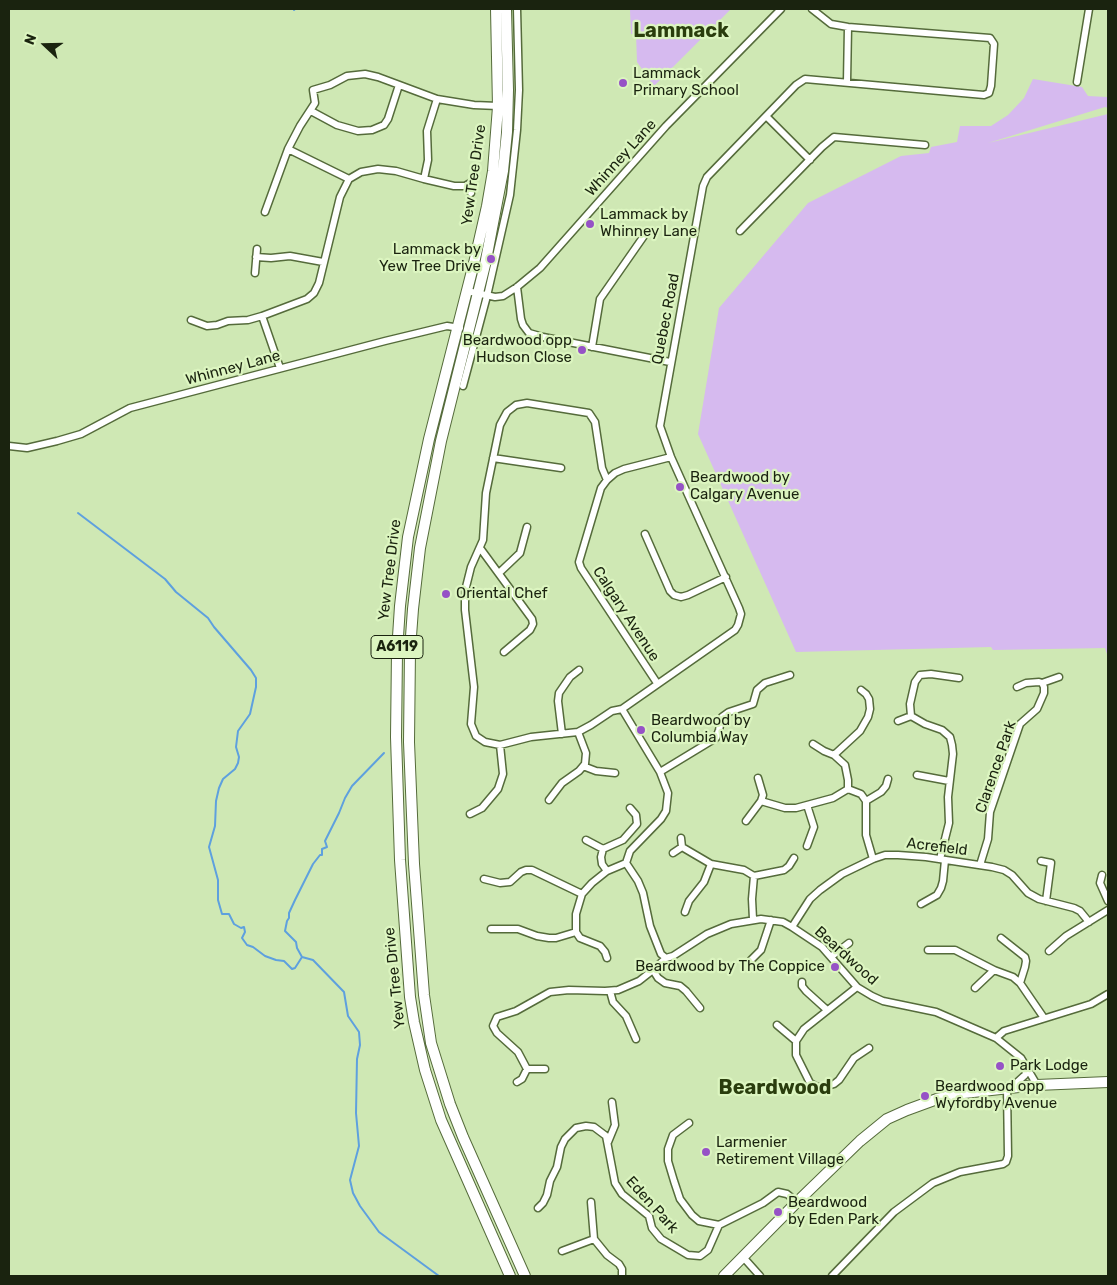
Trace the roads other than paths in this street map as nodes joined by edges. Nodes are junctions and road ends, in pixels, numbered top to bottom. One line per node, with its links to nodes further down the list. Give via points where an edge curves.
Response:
1 (496, 9): 12 (highway, Yew Tree Drive / A6119)
2 (506, 9): 12 (highway, Yew Tree Drive / A6119)
3 (517, 9): 31 (street, via 519,90 513,170 505,218)
4 (781, 9): 30 (street, Whinney Lane, via 666,126 550,258)
5 (812, 9): 7 (street, via 831,24)
6 (1089, 9): 9 (street)
7 (848, 27): 8 (street); 8 (street, Quebec Road, via 990,38 994,44 991,86 984,95)
8 (847, 82): 14 (street, Quebec Road, via 805,79)
9 (1077, 82)
10 (399, 85): 11 (street); 13 (street, via 372,75 358,73 346,76 313,90 315,103); 13 (street, via 388,119 384,125 372,130 358,131 337,125)
11 (437, 99): 12 (street); 19 (street, via 426,131 428,160)
12 (503, 106): 31 (highway, Yew Tree Drive / A6119, via 507,132 503,171)
13 (311, 111): 16 (street)
14 (766, 116): 17 (street); 36 (street, Quebec Road, via 705,180)
15 (925, 145): 17 (street, via 834,137)
16 (288, 149): 20 (street); 23 (street)
17 (810, 160): 24 (street)
18 (475, 175): 21 (street)
19 (424, 178): 20 (street, via 378,169 361,172); 21 (street)
20 (349, 179): 28 (street, via 340,197)
21 (467, 186): 22 (street)
22 (471, 193)
23 (265, 212)
24 (740, 231)
25 (646, 233): 35 (street, via 600,299)
26 (256, 249): 27 (street)
27 (256, 257): 28 (street, via 290,256); 29 (street)
28 (323, 262): 32 (street, via 314,293 307,299)
29 (254, 273)
30 (517, 287): 31 (street, Whinney Lane, via 495,298); 35 (street, via 526,331)
31 (477, 294): 34 (highway, Yew Tree Drive / A6119); 38 (street)
32 (262, 316): 33 (street, via 207,326); 37 (street)
33 (190, 320)
34 (464, 329): 37 (street, Whinney Lane, via 447,326); 47 (highway, Yew Tree Drive / A6119, via 418,485); 48 (highway, Yew Tree Drive / A6119)
35 (592, 347): 36 (street)
36 (670, 362): 40 (street, Quebec Road, via 660,431)
37 (280, 368): 39 (street, Whinney Lane, via 130,408 64,440 27,448)
38 (463, 386)
39 (9, 446)
40 (671, 457): 43 (street, via 624,469); 50 (street, Quebec Road)
41 (493, 458): 42 (street); 43 (street, via 502,420 506,412 516,405 527,403 583,411 594,418); 46 (street)
42 (560, 468)
43 (607, 480): 57 (street, Calgary Avenue, via 579,562)
44 (526, 527): 49 (street, via 520,553)
45 (645, 534): 50 (street, via 674,595 681,598)
46 (480, 548): 49 (street); 68 (street, via 467,577 464,601 474,687 471,724 480,740)
47 (406, 552): 48 (highway); 60 (highway, Yew Tree Drive / A6119)
48 (419, 553): 61 (highway, Yew Tree Drive / A6119)
49 (499, 573): 51 (street, via 533,624)
50 (726, 577): 57 (street, Quebec Road, via 740,608 735,630)
51 (504, 652)
52 (579, 670): 66 (street, via 559,693)
53 (790, 676): 71 (street, via 765,683 757,690 753,704 722,717 716,738)
54 (1059, 677): 56 (street)
55 (959, 678): 63 (street, via 920,675 910,704)
56 (1042, 683): 58 (street, via 1026,683); 97 (street, Clarence Park, via 1044,694 1041,702 1020,724 990,812 988,839)
57 (657, 684): 62 (street, Quebec Road)
58 (1017, 687)
59 (861, 690): 69 (street, via 868,699 868,717 860,731)
60 (396, 692): 61 (highway); 134 (highway, Yew Tree Drive / A6119, via 400,860)
61 (409, 692): 133 (highway, Yew Tree Drive / A6119, via 414,864)
62 (622, 709): 65 (street, Quebec Road, via 612,711); 71 (street)
63 (911, 716): 64 (street); 76 (street, via 950,737 953,754)
64 (898, 721)
65 (578, 732): 66 (street); 70 (street, via 586,753)
66 (562, 734): 68 (street)
67 (813, 744): 69 (street)
68 (500, 745): 83 (street, via 502,774 498,789 489,802)
69 (834, 755): 77 (street, via 845,765)
70 (583, 766): 72 (street, via 596,772); 78 (street, via 562,783)
71 (660, 772): 95 (street, via 668,793 666,811 630,851)
72 (616, 773)
73 (917, 776): 76 (street)
74 (758, 778): 80 (street, via 763,795)
75 (888, 780): 79 (street, via 881,792)
76 (949, 781): 93 (street, via 949,823)
77 (848, 789): 79 (street, via 861,794); 81 (street, via 833,798)
78 (549, 800)
79 (866, 800): 92 (street, via 866,836)
80 (761, 801): 81 (street, via 785,808); 84 (street)
81 (807, 804): 87 (street, via 814,828)
82 (630, 808): 89 (street, via 636,815 637,824 623,840)
83 (470, 814)
84 (746, 820)
85 (681, 838): 88 (street)
86 (586, 840): 89 (street)
87 (807, 846)
88 (682, 848): 90 (street); 96 (street)
89 (603, 849): 98 (street, via 602,864)
90 (672, 852)
91 (794, 858): 100 (street, via 784,870)
92 (873, 859): 93 (street, Acrefield, via 885,855); 111 (street, Acrefield, via 842,874 820,890 810,899)
93 (943, 859): 97 (street, Acrefield); 105 (street, via 944,881 941,888)
94 (1041, 861): 103 (street, via 1051,863)
95 (626, 863): 98 (street); 120 (street, via 638,882 650,926 661,954)
96 (711, 864): 100 (street, via 744,870); 107 (street)
97 (980, 865): 103 (street, Acrefield, via 1004,870 1028,893)
98 (607, 871): 102 (street)
99 (1102, 875): 104 (street, via 1100,883)
100 (754, 876): 108 (street)
101 (484, 879): 102 (street, via 510,882 521,872 532,870)
102 (582, 894): 113 (street, via 576,914)
103 (1046, 901): 110 (street, Acrefield, via 1074,908)
104 (1108, 901)
105 (921, 904)
106 (1108, 910): 110 (street)
107 (685, 912)
108 (753, 919): 109 (street, Beardwood); 120 (street, Beardwood, via 707,934)
109 (771, 920): 111 (street, Beardwood); 121 (street, via 761,950)
110 (1089, 922): 117 (street)
111 (792, 927): 118 (street, Beardwood)
112 (491, 930): 113 (street, via 518,929 556,938)
113 (576, 932): 119 (street, via 580,938 600,946)
114 (1001, 938): 125 (street, via 1025,958)
115 (849, 942): 118 (street)
116 (928, 950): 123 (street, via 955,950)
117 (1049, 951)
118 (832, 956): 126 (street, Beardwood)
119 (607, 958)
120 (666, 958): 122 (street, Beardwood)
121 (751, 960)
122 (653, 970): 128 (street, Beardwood, via 628,986); 130 (street, via 665,983 680,986)
123 (994, 970): 125 (street); 127 (street)
124 (802, 982): 131 (street, via 806,991)
125 (1020, 983): 132 (street)
126 (857, 986): 131 (street); 136 (street, Beardwood, via 878,999 936,1012)
127 (975, 988)
128 (610, 991): 137 (street, via 613,1002 626,1016); 141 (street, via 550,992 497,1018 494,1029 518,1052)
129 (1108, 994): 132 (street, via 1091,1004)
130 (700, 1008)
131 (827, 1010): 138 (street)
132 (1044, 1018): 136 (street, via 1004,1031)
133 (427, 1020): 134 (highway); 158 (highway, Yew Tree Drive / A6119, via 450,1104)
134 (414, 1022): 157 (highway, Yew Tree Drive / A6119, via 427,1077 442,1120)
135 (777, 1025): 138 (street)
136 (996, 1038): 140 (street, Beardwood)
137 (636, 1039)
138 (796, 1040): 139 (street, via 796,1055 810,1083 817,1087 834,1084 854,1058)
139 (869, 1048)
140 (1028, 1067): 145 (street, Beardwood); 146 (street, via 1025,1075)
141 (527, 1069): 142 (street); 143 (street)
142 (545, 1069)
143 (517, 1082)
144 (1108, 1082): 145 (highway)
145 (1037, 1085): 146 (highway)
146 (1009, 1088): 151 (highway, via 937,1099 887,1119); 162 (street, via 1006,1162 960,1172 933,1183 894,1212)
147 (612, 1102): 149 (street, Eden Park, via 616,1125)
148 (689, 1123): 153 (street, Eden Park, via 673,1135 668,1161 680,1200 699,1221)
149 (608, 1142): 152 (street, via 606,1136 594,1127 576,1128 569,1134 561,1147 547,1195); 153 (street, Eden Park, via 615,1182 622,1194 649,1216 652,1228 661,1239 688,1255 700,1256 708,1250)
150 (591, 1202): 154 (street)
151 (797, 1202): 153 (street, via 778,1192); 156 (highway)
152 (538, 1208)
153 (719, 1225)
154 (594, 1239): 155 (street); 159 (street, via 619,1264)
155 (562, 1251)
156 (743, 1257): 160 (highway); 161 (street)
157 (510, 1276)
158 (525, 1276)
159 (622, 1276)
160 (724, 1276)
161 (760, 1276)
162 (832, 1276)

